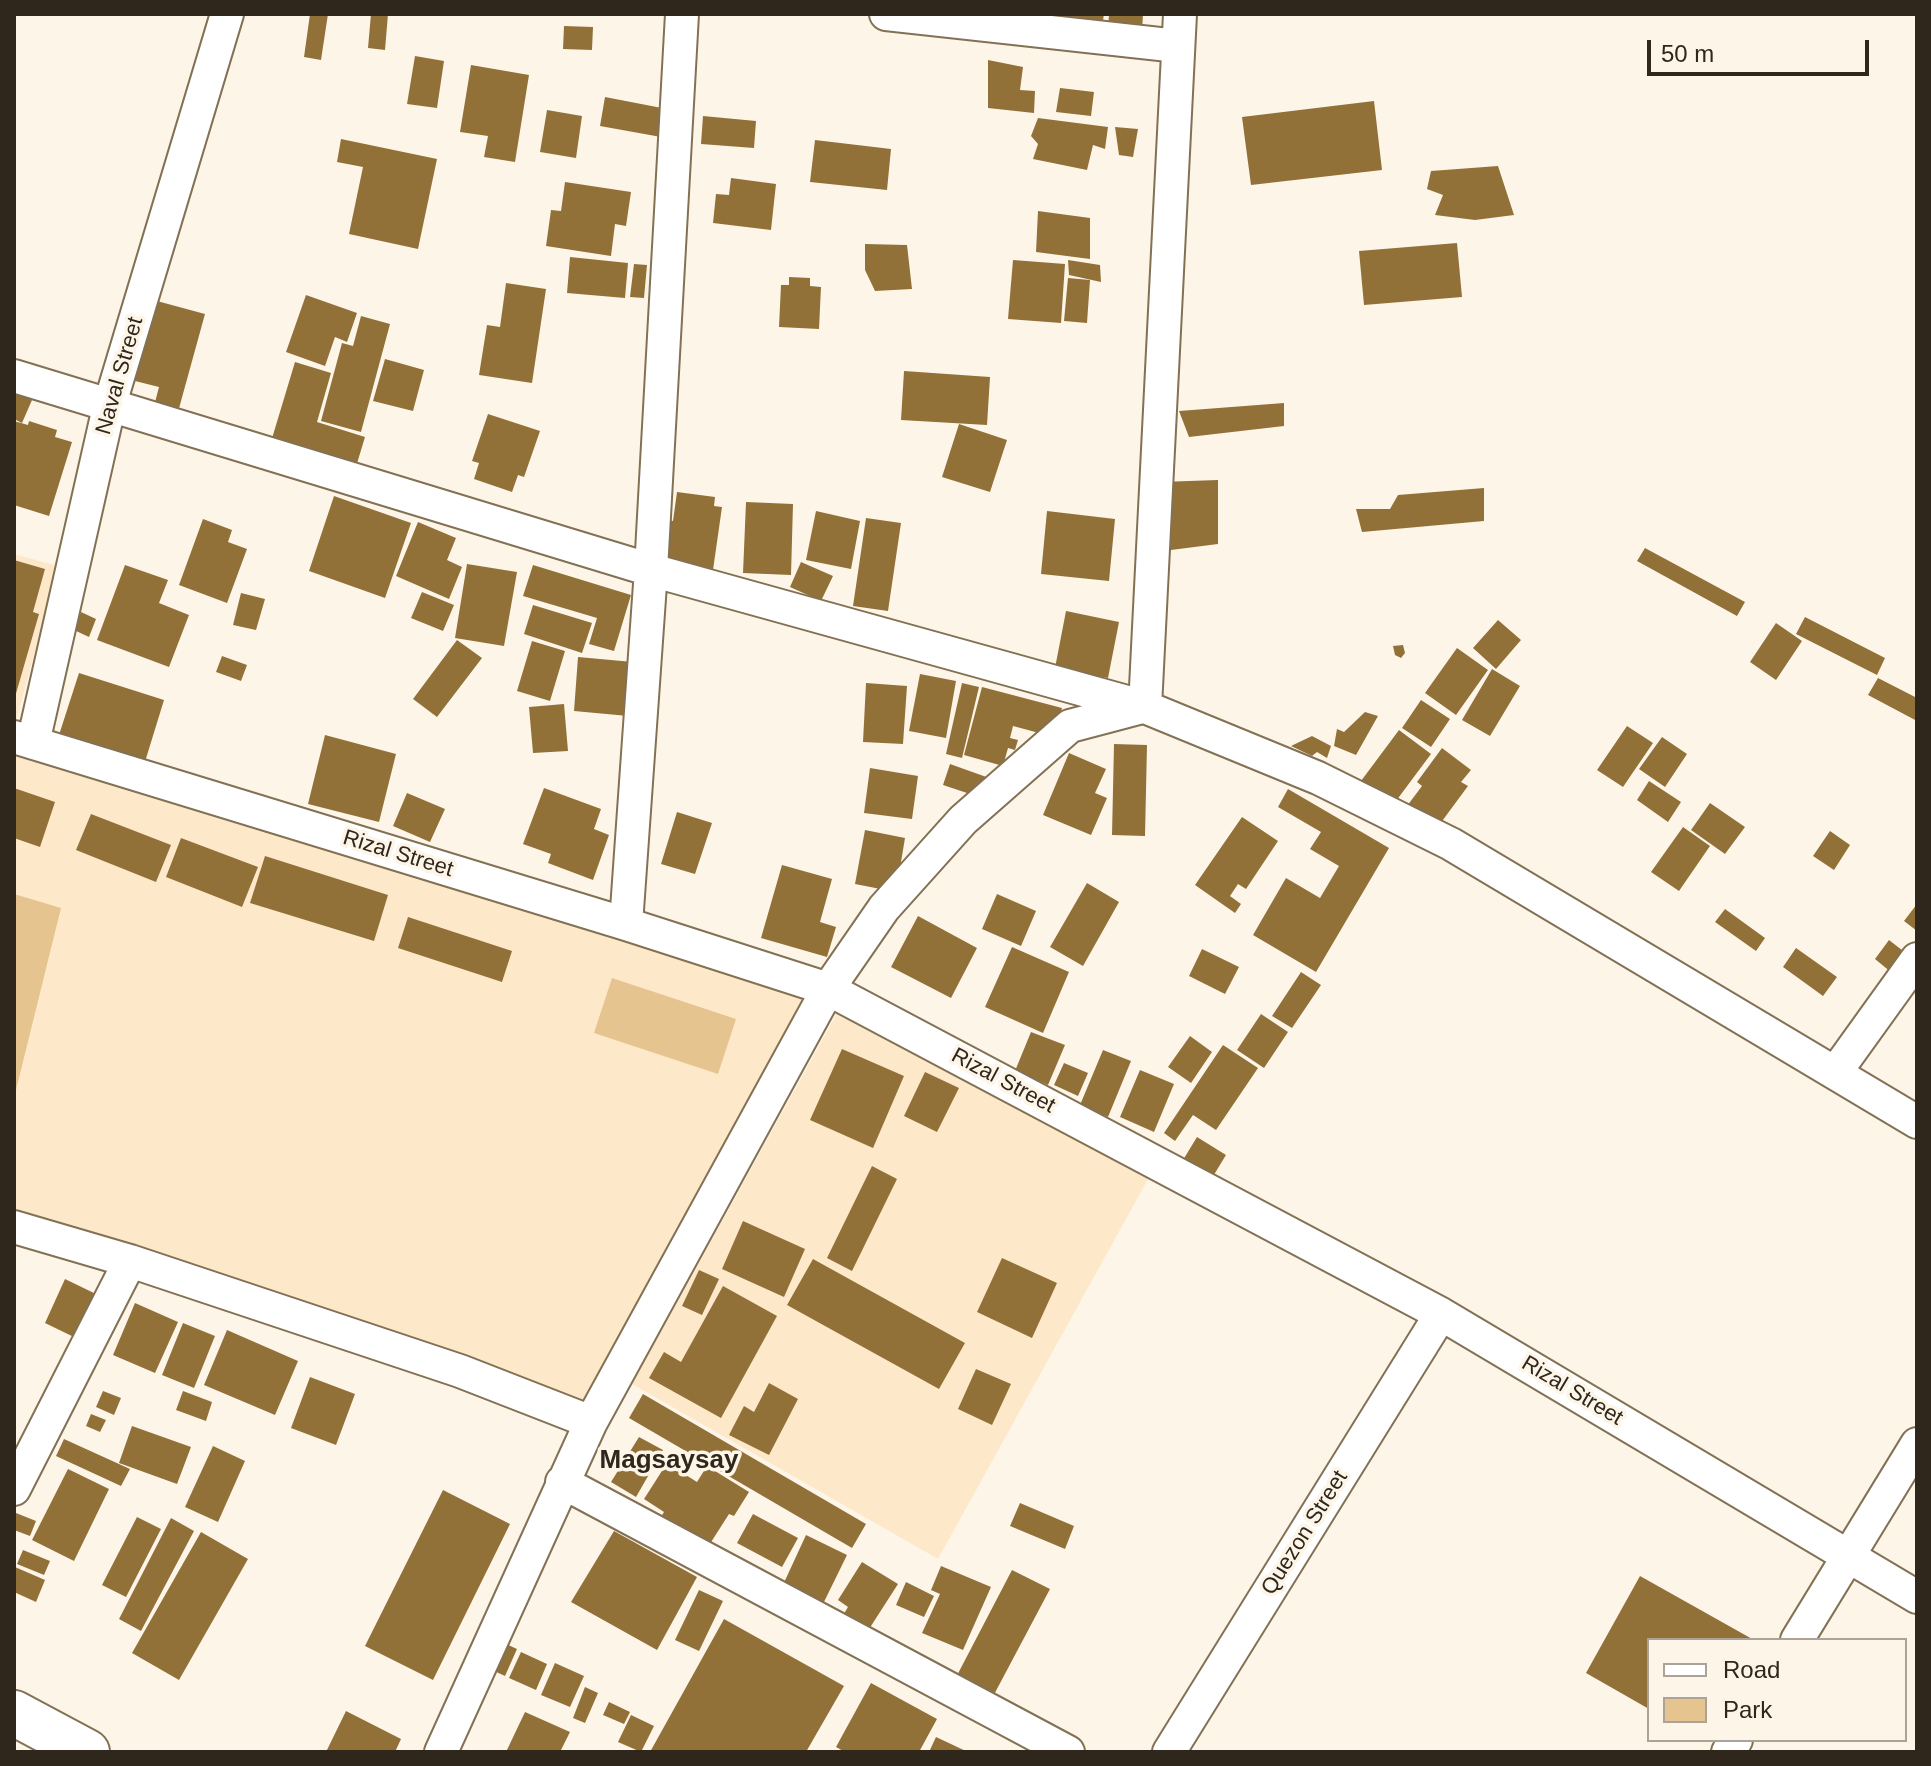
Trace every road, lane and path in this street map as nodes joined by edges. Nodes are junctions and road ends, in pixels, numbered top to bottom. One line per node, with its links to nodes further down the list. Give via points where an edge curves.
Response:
1 (227, 14): 7 (street, Naval Street)
2 (682, 14): 8 (street)
3 (886, 14): 5 (street)
4 (1180, 14): 5 (street)
5 (1178, 46): 9 (street)
6 (14, 376): 7 (street)
7 (109, 407): 8 (street); 10 (street, Naval Street)
8 (651, 570): 9 (street); 11 (street)
9 (1145, 707): 13 (street, via 1070,726 963,820 884,908); 14 (street, via 1318,778 1451,844)
10 (24, 740): 11 (street, Rizal Street)
11 (626, 924): 13 (street, Rizal Street)
12 (1917, 959): 14 (street)
13 (828, 989): 18 (street, Rizal Street); 19 (street)
14 (1835, 1073): 15 (street)
15 (1917, 1122)
16 (14, 1227): 17 (street)
17 (130, 1261): 19 (street, via 460,1371); 22 (street)
18 (1441, 1314): 23 (street, Rizal Street); 30 (street, Quezon Street)
19 (591, 1422): 21 (street)
20 (1917, 1444): 23 (street)
21 (562, 1482): 28 (street); 29 (street)
22 (14, 1489)
23 (1849, 1555): 24 (street, Rizal Street); 25 (street)
24 (1917, 1597)
25 (1798, 1638)
26 (14, 1713): 27 (main road)
27 (87, 1752)
28 (441, 1752)
29 (1068, 1752)
30 (1169, 1752)

